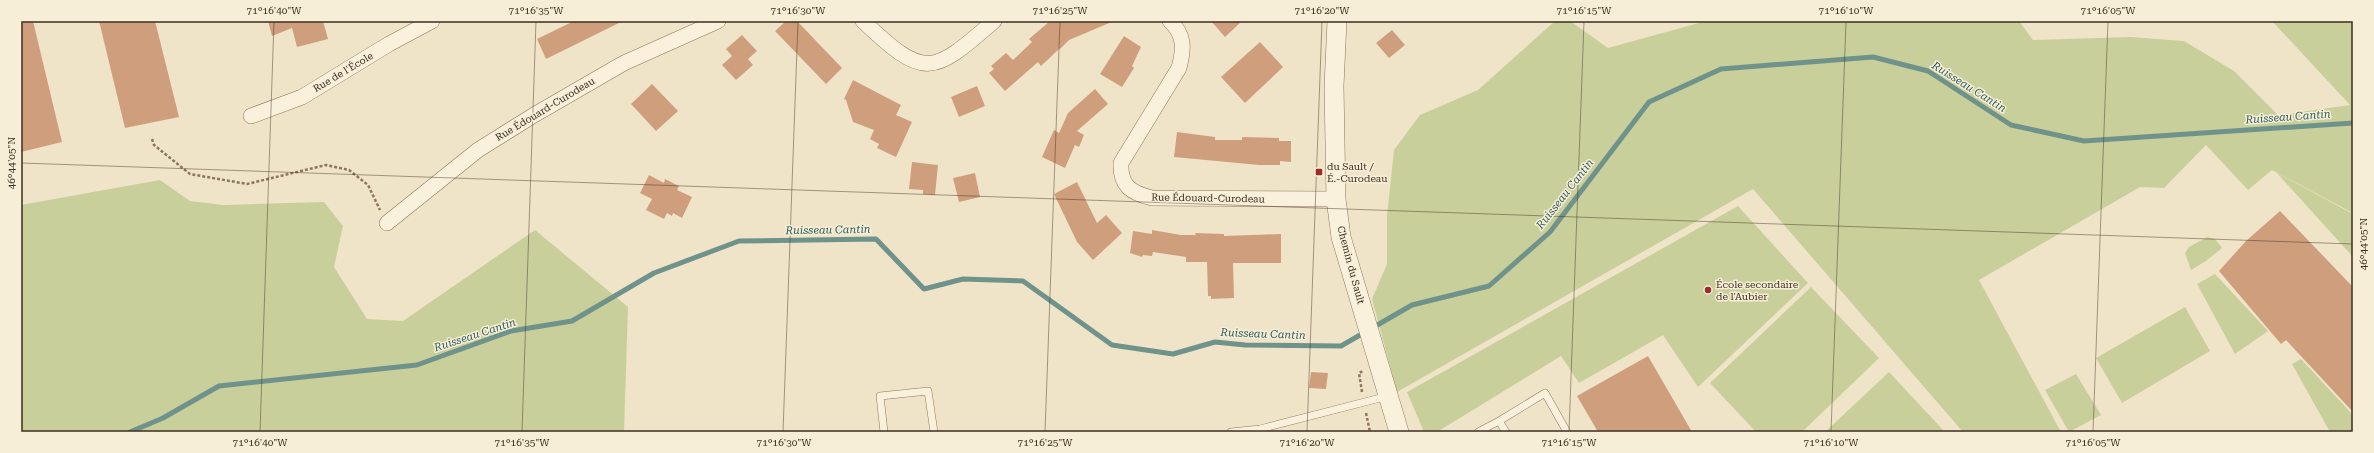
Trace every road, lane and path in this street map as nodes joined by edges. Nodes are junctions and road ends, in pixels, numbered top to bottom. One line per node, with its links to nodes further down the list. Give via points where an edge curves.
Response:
1 (432, 21): 7 (street, Rue de l'École, via 302,97)
2 (718, 21): 10 (street, Rue Édouard-Curodeau, via 624,62 534,115 478,150)
3 (863, 21): 4 (street, via 893,50 908,60 924,64 943,61 956,54)
4 (994, 21)
5 (1170, 21): 9 (street, Rue Édouard-Curodeau, via 1182,37 1184,54 1180,68 1121,163 1120,175 1128,188 1152,198)
6 (1337, 21): 9 (street, Chemin du Sault, via 1334,86)
7 (251, 116)
8 (152, 139): 10 (path, via 154,145 190,174 248,184 326,165 349,170 368,185)
9 (1336, 199): 11 (street, Chemin du Sault, via 1341,237)
10 (387, 223)
11 (1388, 396): 15 (lane, via 1260,429); 16 (street, Chemin du Sault)
12 (1499, 421): 17 (lane); 18 (lane); 19 (lane, via 1545,393)
13 (884, 432): 14 (lane, via 880,396 928,390)
14 (934, 432)
15 (1231, 432)
16 (1399, 432)
17 (1478, 432)
18 (1506, 432)
19 (1567, 432)

